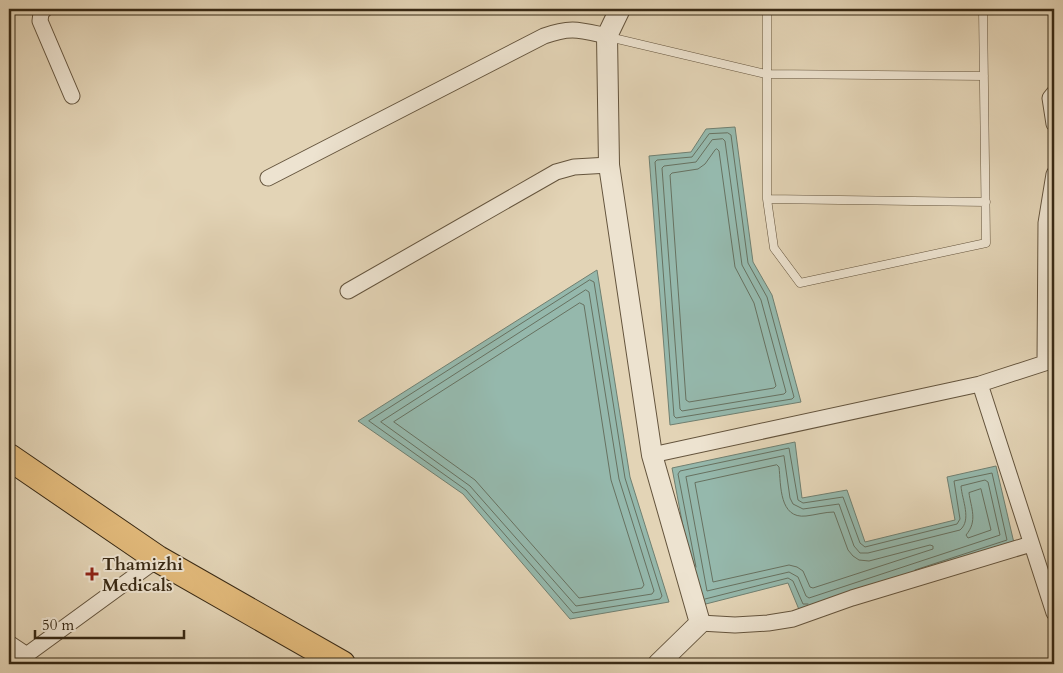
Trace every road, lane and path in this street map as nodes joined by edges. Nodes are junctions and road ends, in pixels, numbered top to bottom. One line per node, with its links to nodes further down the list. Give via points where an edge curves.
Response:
1 (44, 9): 9 (street, via 40,21)
2 (620, 9): 5 (street)
3 (766, 9): 6 (lane)
4 (983, 9): 7 (lane)
5 (607, 36): 6 (lane); 11 (street); 13 (street, via 573,29 544,36)
6 (766, 74): 7 (lane); 14 (lane)
7 (984, 76): 15 (lane)
8 (1054, 93): 10 (street, via 1050,98)
9 (72, 96)
10 (1054, 124)
11 (609, 165): 16 (street, via 574,167 556,172); 19 (street)
12 (1054, 174): 17 (street, via 1046,224)
13 (268, 178)
14 (766, 199): 15 (lane); 15 (lane, via 774,248 800,283 986,243)
15 (986, 202)
16 (348, 291)
17 (1050, 361): 18 (street)
18 (980, 384): 19 (street); 21 (street)
19 (652, 455): 24 (street)
20 (9, 457): 22 (highway)
21 (1031, 544): 23 (street); 24 (street, via 793,619 735,625)
22 (158, 559): 26 (street); 27 (highway)
23 (1054, 613)
24 (700, 623): 29 (street)
25 (9, 643): 26 (street)
26 (27, 655): 28 (street)
27 (335, 662)
28 (14, 664)
29 (658, 664)

